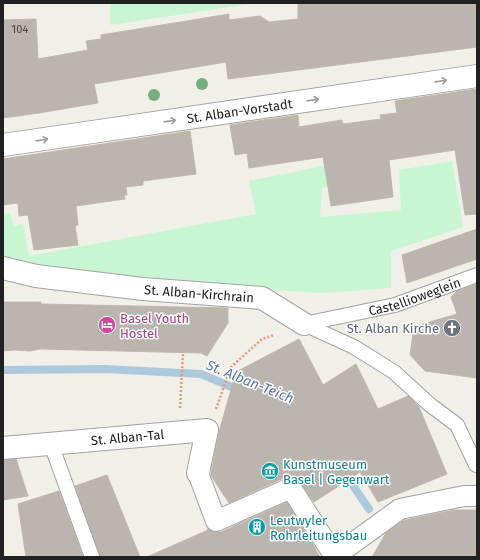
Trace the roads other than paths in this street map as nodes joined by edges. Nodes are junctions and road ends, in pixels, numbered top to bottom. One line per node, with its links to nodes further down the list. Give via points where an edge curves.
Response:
1 (477, 76): 2 (street, St. Alban-Vorstadt, one-way to 1)
2 (3, 145)
3 (3, 268): 5 (street, St. Alban-Kirchrain, via 36,276 143,289 262,298)
4 (477, 275): 5 (lane, Castellioweglein, via 395,304)
5 (304, 324): 8 (lane, St. Alban-Kirchrain, via 354,347 394,372 457,425)
6 (51, 444): 7 (street, St. Alban-Tal); 9 (street, St. Alban-Tal, via 207,430); 11 (lane)
7 (3, 448)
8 (476, 465)
9 (198, 473): 12 (street, via 216,521 291,488)
10 (477, 496): 12 (street, via 464,496 400,509)
11 (92, 557)
12 (335, 557)

